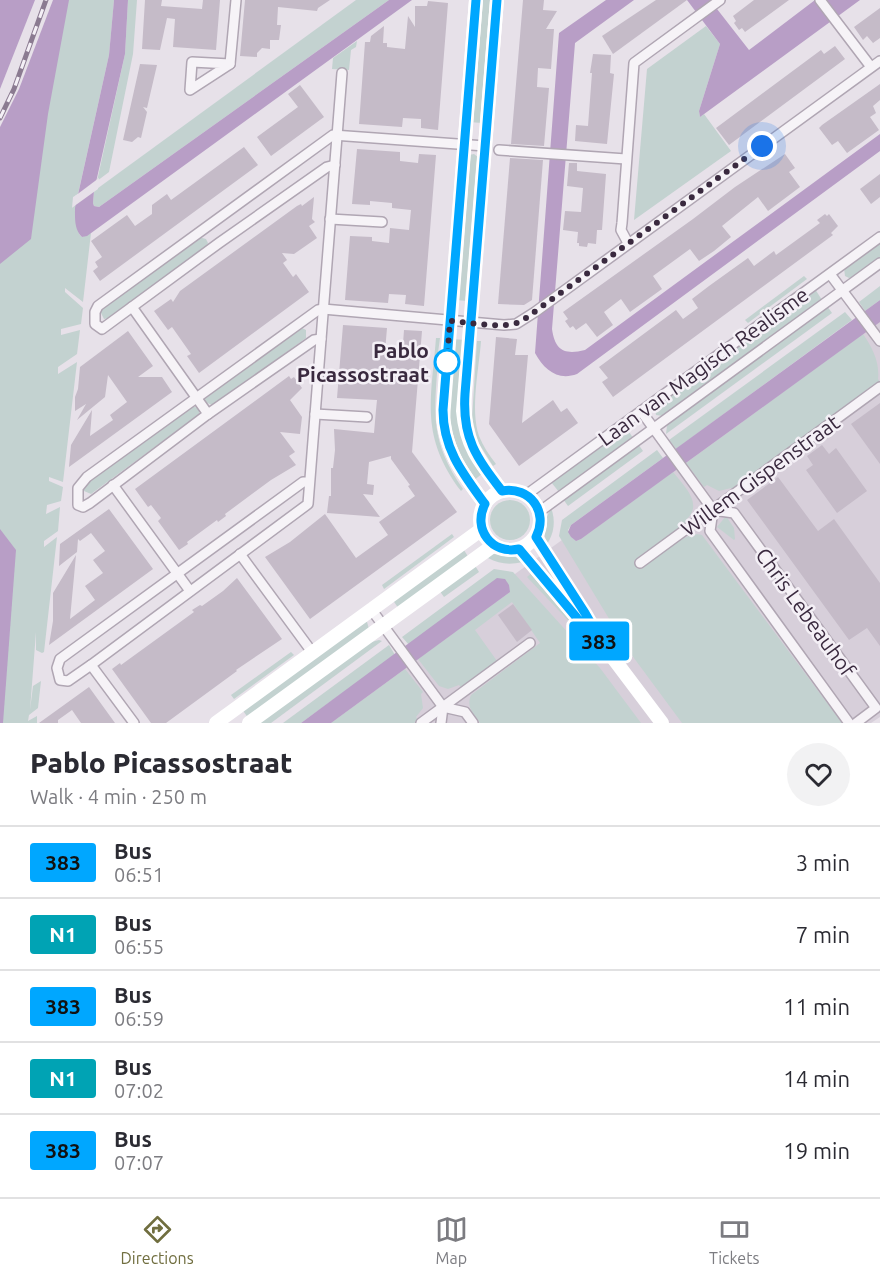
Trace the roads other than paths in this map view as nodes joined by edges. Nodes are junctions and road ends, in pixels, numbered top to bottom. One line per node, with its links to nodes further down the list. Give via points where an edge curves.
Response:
1 (236, 0): 7 (street)
2 (476, 0): 11 (main road)
3 (496, 0): 12 (main road)
4 (720, 0): 14 (street, via 634,63)
5 (820, 0): 8 (street)
6 (880, 61): 8 (street)
7 (230, 64): 7 (street, via 192,62 190,90 200,84)
8 (871, 67): 21 (street)
9 (342, 73): 10 (street)
10 (337, 135): 11 (street); 15 (street); 18 (street)
11 (464, 145): 12 (street); 27 (main road)
12 (485, 146): 28 (main road)
13 (499, 150): 14 (street)
14 (626, 159): 21 (street, via 621,230)
15 (335, 165): 16 (street); 20 (street)
16 (330, 219): 17 (street); 26 (street)
17 (382, 222)
18 (207, 227): 20 (street); 25 (street, via 98,306 95,324 102,329)
19 (880, 237): 23 (street, Laan van Magisch Realisme)
20 (219, 243): 25 (street)
21 (628, 243): 28 (street, via 516,324)
22 (880, 262): 24 (street, Laan van Magisch Realisme)
23 (830, 274): 24 (street); 33 (street, Laan van Magisch Realisme)
24 (842, 290): 29 (street); 37 (street, Laan van Magisch Realisme)
25 (132, 307): 32 (street)
26 (323, 309): 27 (street); 30 (street); 32 (street)
27 (450, 321): 28 (street); 42 (main road, via 444,427 454,459)
28 (470, 322): 40 (main road, via 464,424 471,448)
29 (877, 338)
30 (321, 339): 34 (street, via 314,340); 35 (street)
31 (880, 387): 43 (street, Willem Gispenstraat)
32 (196, 397): 34 (street); 39 (street, via 81,482 78,505 83,507)
33 (641, 411): 37 (street); 41 (street, Laan van Magisch Realisme)
34 (208, 414): 39 (street)
35 (315, 414): 36 (street); 38 (street)
36 (367, 417)
37 (653, 429): 43 (street); 44 (street, Laan van Magisch Realisme)
38 (309, 482): 49 (street, via 308,504); 51 (street, via 303,482)
39 (113, 485): 51 (street)
40 (502, 491): 41 (main road); 42 (main road)
41 (526, 495): 44 (main road)
42 (485, 504): 45 (main road, via 480,519)
43 (713, 510): 50 (street, Willem Gispenstraat); 67 (street, Chris Lebeauhof, via 710,531); 68 (street, Chris Lebeauhof, via 734,513 876,708)
44 (539, 512): 46 (main road, via 541,522)
45 (482, 529): 47 (main road); 53 (main road)
46 (536, 537): 48 (main road); 56 (main road)
47 (494, 545): 48 (main road, via 504,550); 54 (main road)
48 (519, 549): 56 (main road)
49 (240, 554): 52 (street); 57 (street)
50 (640, 563)
51 (177, 574): 52 (street); 58 (street, via 60,659 57,674 60,680 68,681)
52 (190, 591): 58 (street)
53 (371, 609): 54 (street); 57 (main road)
54 (384, 625): 59 (street); 62 (main road)
55 (530, 643): 59 (street)
56 (604, 646): 66 (main road)
57 (312, 652): 60 (main road)
58 (91, 664): 61 (street)
59 (443, 707): 63 (street); 64 (street); 65 (street, via 465,712)
60 (221, 722)
61 (134, 723)
62 (249, 723)
63 (421, 723)
64 (441, 723)
65 (473, 723)
66 (662, 723)
67 (849, 723)
68 (856, 723)

